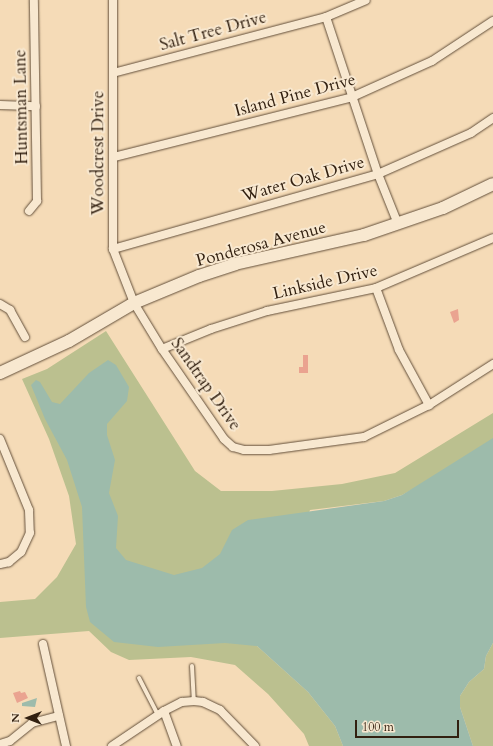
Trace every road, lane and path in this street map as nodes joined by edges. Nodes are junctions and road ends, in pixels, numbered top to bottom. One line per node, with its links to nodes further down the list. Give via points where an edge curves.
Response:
1 (34, 0): 9 (street, Huntsman Lane)
2 (113, 0): 6 (street, Woodcrest Drive)
3 (366, 0): 4 (street, Salt Tree Drive)
4 (326, 17): 6 (street, Salt Tree Drive); 7 (street)
5 (493, 21): 7 (street, Island Pine Drive, via 432,61)
6 (112, 73): 11 (street, Woodcrest Drive)
7 (352, 97): 11 (street, Island Pine Drive); 12 (street)
8 (0, 106): 9 (street)
9 (36, 106): 14 (street, Huntsman Lane, via 36,201)
10 (493, 118): 12 (street, Water Oak Drive, via 471,133)
11 (114, 157): 17 (street, Woodcrest Drive)
12 (378, 174): 15 (street); 17 (street, Water Oak Drive)
13 (493, 184): 15 (street, Ponderosa Avenue, via 443,208)
14 (29, 211)
15 (398, 224): 19 (street, Ponderosa Avenue, via 364,235 235,264)
16 (493, 238): 18 (street, Linkside Drive)
17 (113, 249): 19 (street, Woodcrest Drive)
18 (376, 288): 22 (street, Linkside Drive, via 267,310); 25 (street, via 399,350)
19 (134, 303): 22 (street, Sandtrap Drive); 24 (street, Ponderosa Avenue, via 69,340)
20 (0, 304): 21 (street, via 12,313)
21 (25, 337)
22 (162, 349): 25 (street, Sandtrap Drive, via 224,439 233,447 244,450 269,450 364,437)
23 (493, 364): 25 (street, Sandtrap Drive)
24 (0, 373)
25 (429, 405)
26 (0, 439): 27 (street, via 29,510 30,533 21,552 9,562)
27 (0, 564)
28 (44, 644): 33 (street)
29 (192, 666): 31 (lane)
30 (139, 678): 32 (lane)
31 (194, 701): 32 (street, via 182,702); 38 (street, via 220,710)
32 (161, 713): 36 (street); 37 (street)
33 (59, 716): 34 (street, via 32,723 10,741); 35 (street)
34 (0, 744)
35 (66, 746)
36 (112, 746)
37 (177, 746)
38 (255, 746)

